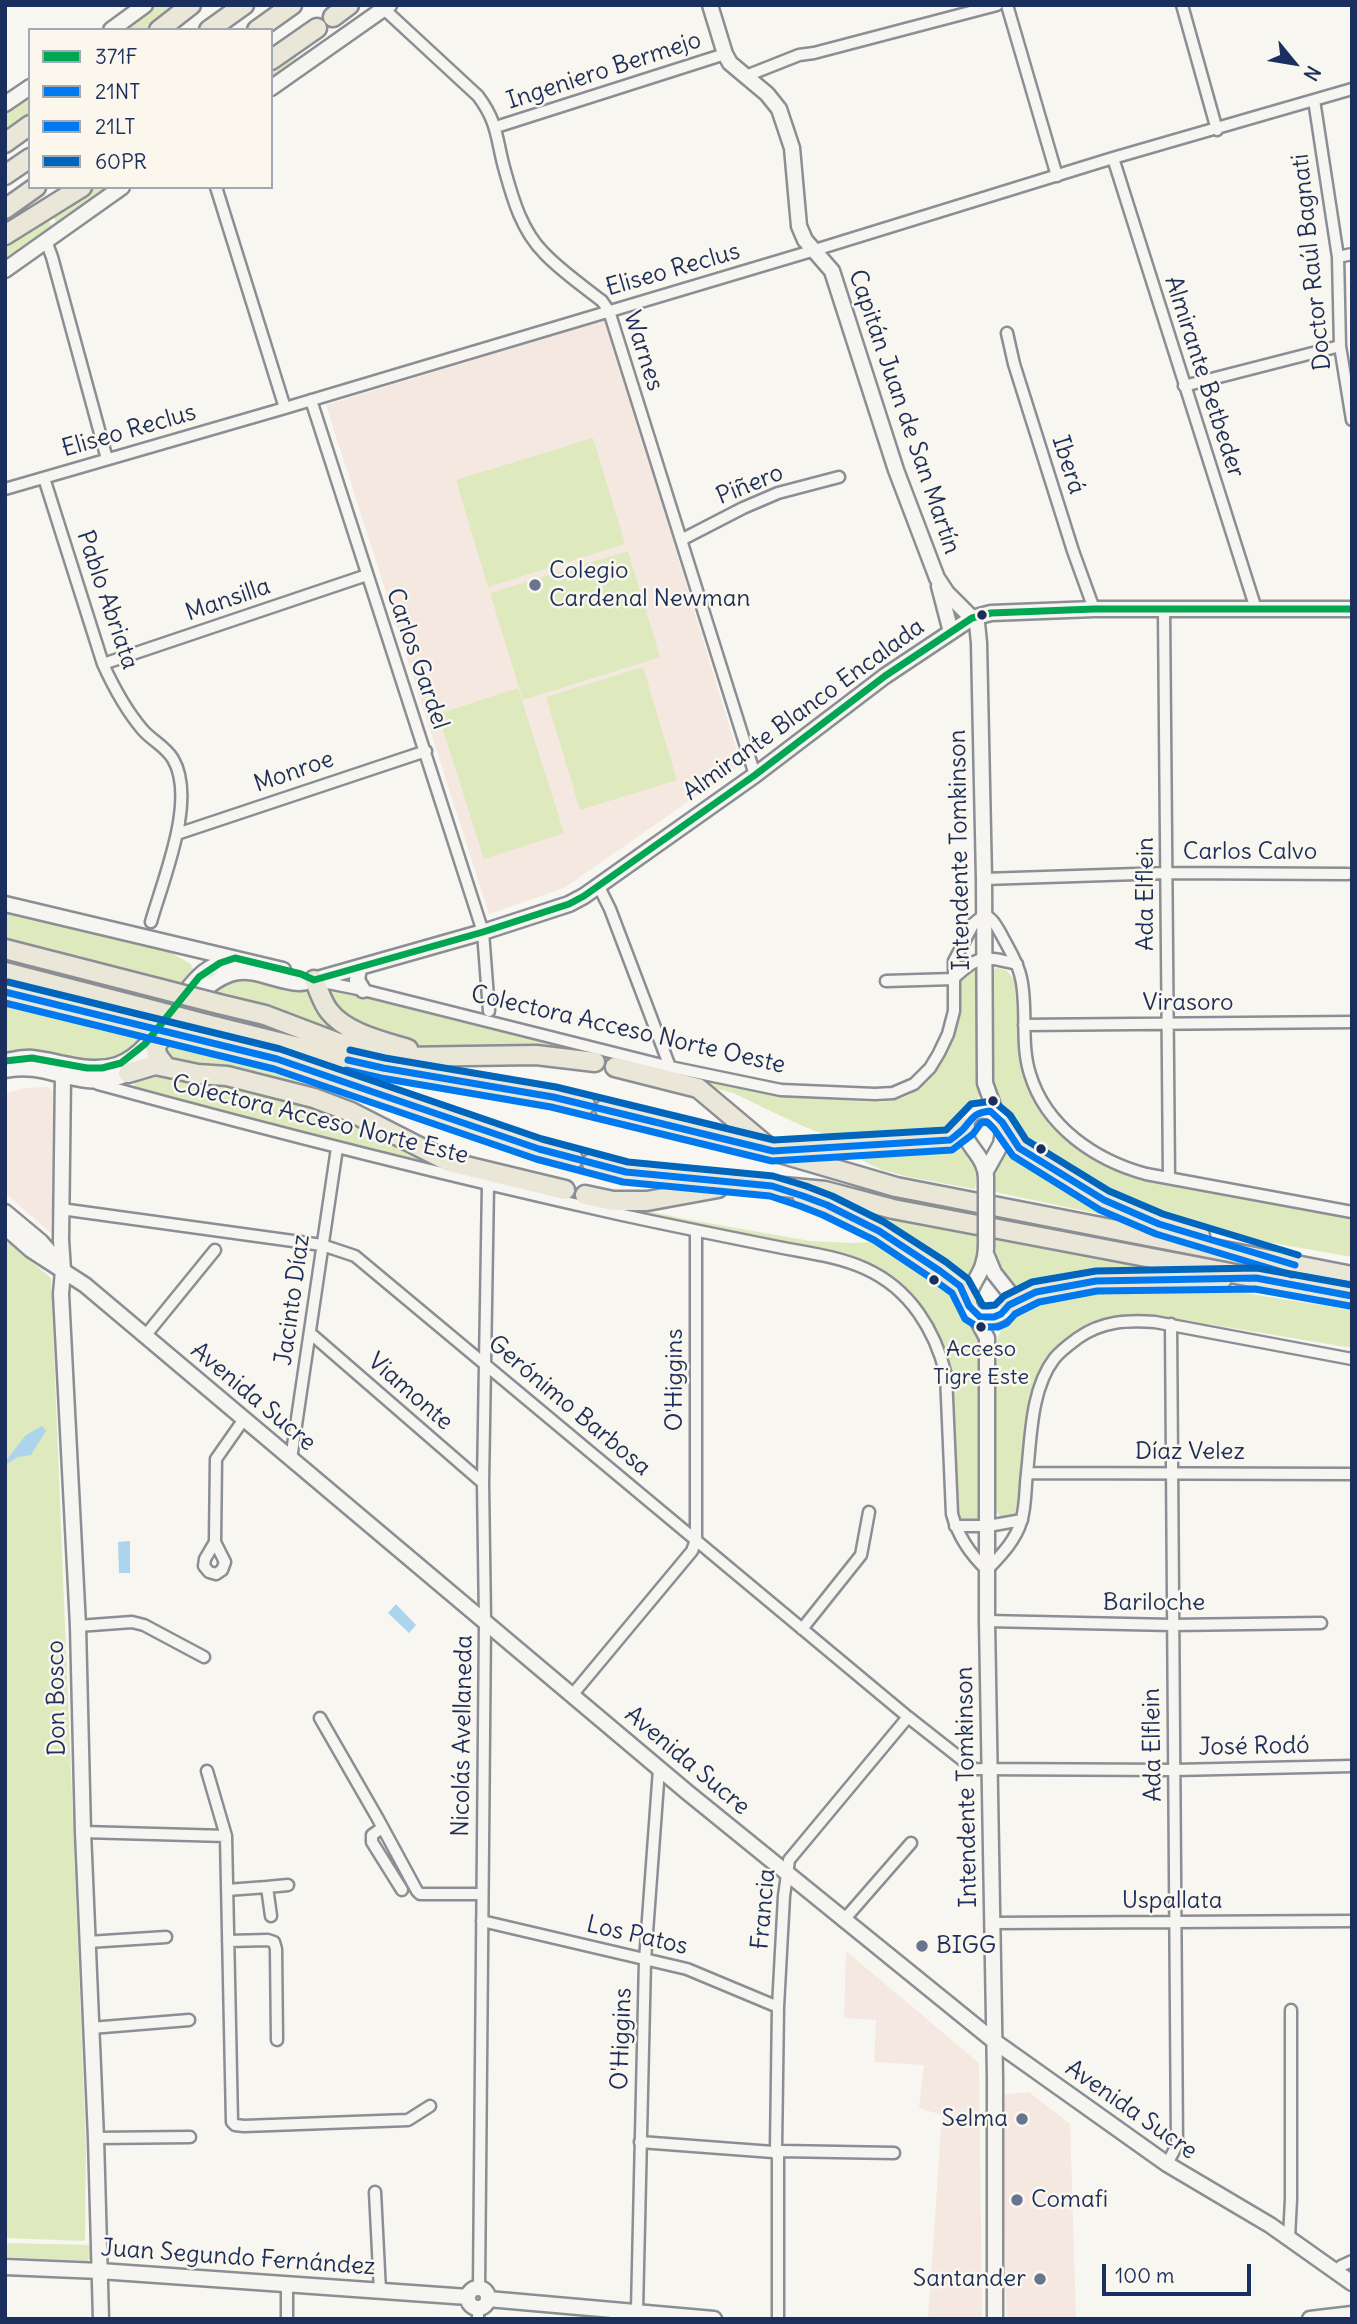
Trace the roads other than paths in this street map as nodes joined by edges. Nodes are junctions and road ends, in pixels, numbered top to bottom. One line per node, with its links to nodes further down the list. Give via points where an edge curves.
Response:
1 (145, 5): 12 (street)
2 (191, 5): 13 (highway)
3 (244, 5): 14 (highway)
4 (292, 5): 15 (highway)
5 (349, 5): 11 (highway)
6 (710, 5): 17 (street, Capitán Juan de San Martín)
7 (997, 5): 19 (street, via 799,55)
8 (1007, 5): 32 (street)
9 (1182, 5): 27 (street)
10 (386, 7): 20 (street); 26 (street, Warnes, via 478,96)
11 (333, 17)
12 (114, 28)
13 (162, 28)
14 (212, 28)
15 (260, 28)
16 (317, 28): 18 (highway)
17 (725, 54): 19 (street, Capitán Juan de San Martín); 26 (street, Ingeniero Bermejo)
18 (273, 59)
19 (746, 76): 40 (street, Capitán Juan de San Martín, via 779,109 792,148 799,226)
20 (273, 87)
21 (28, 88): 24 (street)
22 (1352, 89): 23 (street, Eliseo Reclus)
23 (1314, 100): 27 (street, Eliseo Reclus); 42 (street, Doctor Raúl Bagnati)
24 (5, 104)
25 (28, 126): 28 (highway)
26 (496, 127): 44 (street, Warnes, via 517,211 532,238)
27 (1217, 130): 29 (street, Eliseo Reclus)
28 (5, 143)
29 (1113, 158): 32 (street, Eliseo Reclus); 47 (street, Almirante Betbeder)
30 (28, 159): 31 (highway)
31 (5, 175)
32 (1057, 176): 40 (street, Eliseo Reclus)
33 (33, 189): 37 (highway)
34 (79, 189): 38 (highway)
35 (119, 189): 39 (street)
36 (217, 189): 49 (street)
37 (5, 209)
38 (5, 235)
39 (46, 241): 43 (street); 51 (street)
40 (815, 250): 44 (street, Eliseo Reclus); 57 (street, Capitán Juan de San Martín, via 832,271 896,470)
41 (1352, 254): 42 (street)
42 (1338, 257): 46 (street, Doctor Raúl Bagnati)
43 (5, 270)
44 (609, 311): 48 (street, Eliseo Reclus); 55 (street, Warnes)
45 (1007, 333): 58 (street, Iberá)
46 (1340, 346): 47 (street); 50 (street, Doctor Raúl Bagnati)
47 (1184, 386): 59 (street, Almirante Betbeder)
48 (311, 400): 49 (street, Eliseo Reclus); 56 (street, Carlos Gardel)
49 (285, 408): 51 (street, Eliseo Reclus)
50 (1352, 419)
51 (107, 459): 53 (street, Eliseo Reclus)
52 (839, 477): 55 (street, Piñero, via 778,493)
53 (44, 478): 54 (street, Eliseo Reclus); 64 (street, Pablo Abriata)
54 (5, 489)
55 (681, 540): 66 (street, Warnes)
56 (367, 575): 64 (street, Mansilla); 65 (street, Carlos Gardel)
57 (937, 578): 62 (street, Capitán Juan de San Martín); 63 (street, Capitán Juan de San Martín)
58 (1094, 609): 61 (street, Almirante Blanco Encalada); 62 (street, Almirante Blanco Encalada, via 991,613)
59 (1256, 609): 60 (street, Almirante Blanco Encalada); 61 (street, Almirante Blanco Encalada)
60 (1352, 609)
61 (1164, 610): 68 (street, Ada Elflein)
62 (972, 618): 63 (street, Almirante Blanco Encalada); 70 (street, Intendente Tomkinson, via 979,643)
63 (951, 632): 66 (street, Almirante Blanco Encalada)
64 (103, 664): 67 (street, Pablo Abriata, via 142,730 173,760 182,788)
65 (426, 751): 67 (street, Monroe); 75 (street, Carlos Gardel)
66 (755, 775): 71 (street, Almirante Blanco Encalada)
67 (177, 834): 74 (street, Pablo Abriata)
68 (1167, 873): 69 (street, Carlos Calvo); 70 (street, Carlos Calvo); 92 (street, Ada Elflein)
69 (1348, 874)
70 (984, 879): 73 (street, Intendente Tomkinson)
71 (599, 887): 75 (street, Almirante Blanco Encalada, via 569,904); 100 (street)
72 (5, 904): 76 (street)
73 (984, 915): 78 (street, Intendente Tomkinson); 80 (street, via 989,916); 84 (street, Colectora Acceso Norte Oeste, via 974,923 954,961)
74 (151, 922)
75 (483, 932): 81 (street, Almirante Blanco Encalada); 90 (street)
76 (190, 948): 79 (street); 82 (street)
77 (5, 949): 95 (highway, bridge, via 265,1015 379,1054)
78 (984, 957): 80 (street); 84 (street); 105 (street, Intendente Tomkinson)
79 (235, 958): 82 (street, Almirante Blanco Encalada); 85 (street)
80 (1017, 964): 93 (street)
81 (359, 968): 85 (street, Almirante Blanco Encalada); 88 (street, via 357,980)
82 (207, 970): 87 (street); 94 (street, Almirante Blanco Encalada)
83 (5, 972): 106 (highway, bridge, via 383,1068)
84 (953, 979): 86 (street); 100 (street, Colectora Acceso Norte Oeste, via 954,1011 948,1034 930,1068 902,1091 781,1090)
85 (314, 980): 87 (street, Almirante Blanco Encalada, via 299,983 246,972 233,973); 88 (street, Colectora Acceso Norte Oeste); 95 (highway, via 327,1009 343,1024 390,1043)
86 (886, 981)
87 (204, 988): 94 (street, Almirante Blanco Encalada)
88 (363, 990): 100 (street, Colectora Acceso Norte Oeste)
89 (5, 992): 94 (highway)
90 (489, 1011)
91 (1352, 1022): 92 (street, Virasoro)
92 (1167, 1024): 93 (street, Virasoro); 116 (street, Ada Elflein)
93 (1024, 1025): 116 (street, via 1029,1073 1051,1114 1070,1136 1124,1168)
94 (149, 1036): 96 (street, Almirante Blanco Encalada, via 131,1057 111,1066 87,1068 32,1058); 98 (highway); 102 (street, Almirante Blanco Encalada); 113 (highway, bridge, via 276,1059)
95 (449, 1057): 97 (highway, via 536,1055)
96 (5, 1061)
97 (596, 1062)
98 (166, 1067): 102 (highway, via 143,1067); 120 (highway, via 227,1076 314,1098 449,1162)
99 (615, 1067): 112 (highway, via 698,1088)
100 (670, 1067)
101 (5, 1070): 103 (street, Almirante Blanco Encalada, via 26,1068)
102 (128, 1073): 104 (street, Almirante Blanco Encalada)
103 (63, 1075): 104 (street, Almirante Blanco Encalada); 122 (street, Don Bosco)
104 (90, 1082): 111 (street, Colectora Acceso Norte Este)
105 (985, 1083): 108 (street, Intendente Tomkinson); 109 (street, Intendente Tomkinson)
106 (586, 1105)
107 (605, 1109): 112 (highway)
108 (976, 1112): 109 (street, via 985,1110); 110 (street, Intendente Tomkinson)
109 (1000, 1120): 115 (street, via 1002,1144); 130 (highway, via 1023,1151 1104,1200 1159,1224)
110 (965, 1127): 112 (highway, via 950,1140); 115 (street, via 965,1136 981,1157)
111 (337, 1148): 118 (street, Colectora Acceso Norte Este); 127 (street, Jacinto Díaz)
112 (773, 1151): 130 (highway, via 896,1187)
113 (573, 1159)
114 (592, 1163): 117 (highway, via 626,1172)
115 (986, 1175): 129 (street, bridge)
116 (1169, 1178): 124 (street)
117 (738, 1184): 119 (highway); 121 (highway, via 647,1201)
118 (488, 1185): 126 (street, Colectora Acceso Norte Este); 142 (street, Nicolás Avellaneda)
119 (772, 1185): 133 (highway, via 825,1191 893,1209); 135 (highway, via 879,1231 960,1286)
120 (565, 1190)
121 (585, 1195)
122 (61, 1209): 127 (street, Gerónimo Barbosa); 131 (street, Don Bosco)
123 (5, 1212): 131 (street, Avenida Sucre, via 56,1257)
124 (1352, 1212)
125 (5, 1227): 131 (street, Avenida Sucre)
126 (696, 1231): 151 (street, Colectora Acceso Norte Este, via 844,1261 868,1270 912,1303 933,1335 946,1375); 153 (street, O'Higgins)
127 (322, 1245): 138 (street, Jacinto Díaz); 142 (street, Gerónimo Barbosa, via 355,1256)
128 (215, 1250): 139 (street)
129 (986, 1250): 135 (street, via 982,1271 969,1294); 136 (street, via 1009,1292)
130 (1297, 1266): 132 (highway)
131 (63, 1270): 139 (street, Avenida Sucre); 160 (street, Don Bosco)
132 (1352, 1276)
133 (1256, 1278): 134 (highway); 136 (highway, via 1096,1281 1036,1292)
134 (1352, 1296)
135 (970, 1307): 136 (street, via 987,1318); 140 (street, Intendente Tomkinson)
136 (1005, 1309): 140 (street)
137 (1171, 1324): 141 (street); 145 (street, via 1130,1320 1107,1324 1084,1334 1054,1359 1037,1401); 146 (street, Ada Elflein)
138 (310, 1333): 144 (street, Jacinto Díaz); 148 (street, Viamonte)
139 (145, 1336): 143 (street, Avenida Sucre)
140 (987, 1338): 152 (street, Intendente Tomkinson)
141 (1352, 1359)
142 (485, 1363): 148 (street, Nicolás Avellaneda); 153 (street, Gerónimo Barbosa)
143 (244, 1419): 144 (street, Avenida Sucre); 154 (street, via 215,1459)
144 (291, 1459): 156 (street, Avenida Sucre)
145 (1027, 1472): 146 (street, Díaz Velez); 150 (street)
146 (1172, 1473): 147 (street, Díaz Velez); 159 (street, Ada Elflein)
147 (1352, 1474)
148 (483, 1483): 156 (street, Nicolás Avellaneda)
149 (869, 1512): 161 (street, via 861,1555)
150 (1022, 1520): 152 (street); 155 (street)
151 (956, 1526): 152 (street); 155 (street, Colectora Acceso Norte Este, via 974,1557)
152 (988, 1527): 155 (street, Intendente Tomkinson)
153 (696, 1539): 161 (street, Gerónimo Barbosa); 163 (street, via 692,1551)
154 (215, 1542)
155 (988, 1570): 157 (street, Intendente Tomkinson)
156 (485, 1621): 163 (street, Avenida Sucre); 180 (street, Nicolás Avellaneda)
157 (987, 1621): 159 (street, Bariloche); 170 (street, Intendente Tomkinson)
158 (1321, 1623): 159 (street, Bariloche)
159 (1172, 1625): 168 (street, Ada Elflein)
160 (78, 1626): 162 (street, via 145,1625); 172 (street, Don Bosco)
161 (802, 1629): 164 (street, Gerónimo Barbosa)
162 (204, 1657)
163 (573, 1694): 167 (street, Avenida Sucre)
164 (908, 1717): 170 (street, Gerónimo Barbosa, via 966,1764); 175 (street, Francia, via 789,1860)
165 (320, 1718): 171 (street)
166 (1352, 1766): 168 (street, José Rodó)
167 (659, 1769): 175 (street, Avenida Sucre); 190 (street, O'Higgins)
168 (1175, 1770): 170 (street, José Rodó); 185 (street, Ada Elflein)
169 (207, 1771): 173 (street)
170 (990, 1771): 186 (street, Intendente Tomkinson)
171 (382, 1828): 179 (street, via 372,1835 372,1842); 180 (street, via 416,1891)
172 (83, 1832): 173 (street); 189 (street, Don Bosco)
173 (226, 1836): 178 (street)
174 (911, 1843): 183 (street)
175 (786, 1874): 183 (street, Avenida Sucre); 191 (street, Francia)
176 (288, 1885): 177 (street)
177 (267, 1887): 178 (street); 181 (street)
178 (226, 1890): 188 (street)
179 (402, 1890)
180 (481, 1894): 182 (street, Nicolás Avellaneda)
181 (271, 1916)
182 (482, 1921): 190 (street, Los Patos); 213 (street, Nicolás Avellaneda)
183 (843, 1921): 196 (street, Avenida Sucre)
184 (1352, 1921): 185 (street, Uspallata)
185 (1174, 1922): 186 (street, Uspallata); 203 (street, Ada Elflein, via 1177,2145)
186 (992, 1923): 196 (street, Intendente Tomkinson)
187 (166, 1937): 189 (street)
188 (228, 1941): 195 (street, via 274,1942); 197 (street, via 231,2116 235,2125 408,2120)
189 (88, 1942): 194 (street, Don Bosco)
190 (645, 1960): 191 (street, Los Patos, via 687,1969); 200 (street, O'Higgins)
191 (778, 2007): 201 (street, Francia)
192 (1291, 2010): 205 (street)
193 (189, 2020): 194 (street)
194 (91, 2028): 199 (street, Don Bosco)
195 (277, 2040)
196 (994, 2041): 203 (street, Avenida Sucre); 221 (street, Intendente Tomkinson)
197 (430, 2106)
198 (190, 2137): 199 (street)
199 (96, 2138): 209 (street, Don Bosco)
200 (640, 2142): 201 (street); 214 (street, O'Higgins)
201 (777, 2151): 202 (street); 220 (street, Francia)
202 (894, 2153)
203 (1167, 2164): 205 (street, Avenida Sucre)
204 (374, 2192): 212 (street)
205 (1289, 2238): 206 (street, Avenida Sucre)
206 (1308, 2251): 207 (street, Avenida Sucre); 210 (street, Avenida Sucre)
207 (1348, 2266)
208 (5, 2267): 209 (street, Juan Segundo Fernández)
209 (100, 2271): 211 (street, Juan Segundo Fernández); 217 (street, Don Bosco)
210 (1352, 2283)
211 (287, 2285): 212 (street, Juan Segundo Fernández); 218 (street)
212 (380, 2291): 213 (street, Juan Segundo Fernández)
213 (478, 2302): 215 (street, Juan Segundo Fernández)
214 (637, 2311): 215 (street, Juan Segundo Fernández); 219 (street, Juan Segundo Fernández)
215 (602, 2313)
216 (1349, 2314): 222 (street)
217 (101, 2319)
218 (287, 2319)
219 (714, 2319)
220 (778, 2319)
221 (995, 2319)
222 (1310, 2319)

